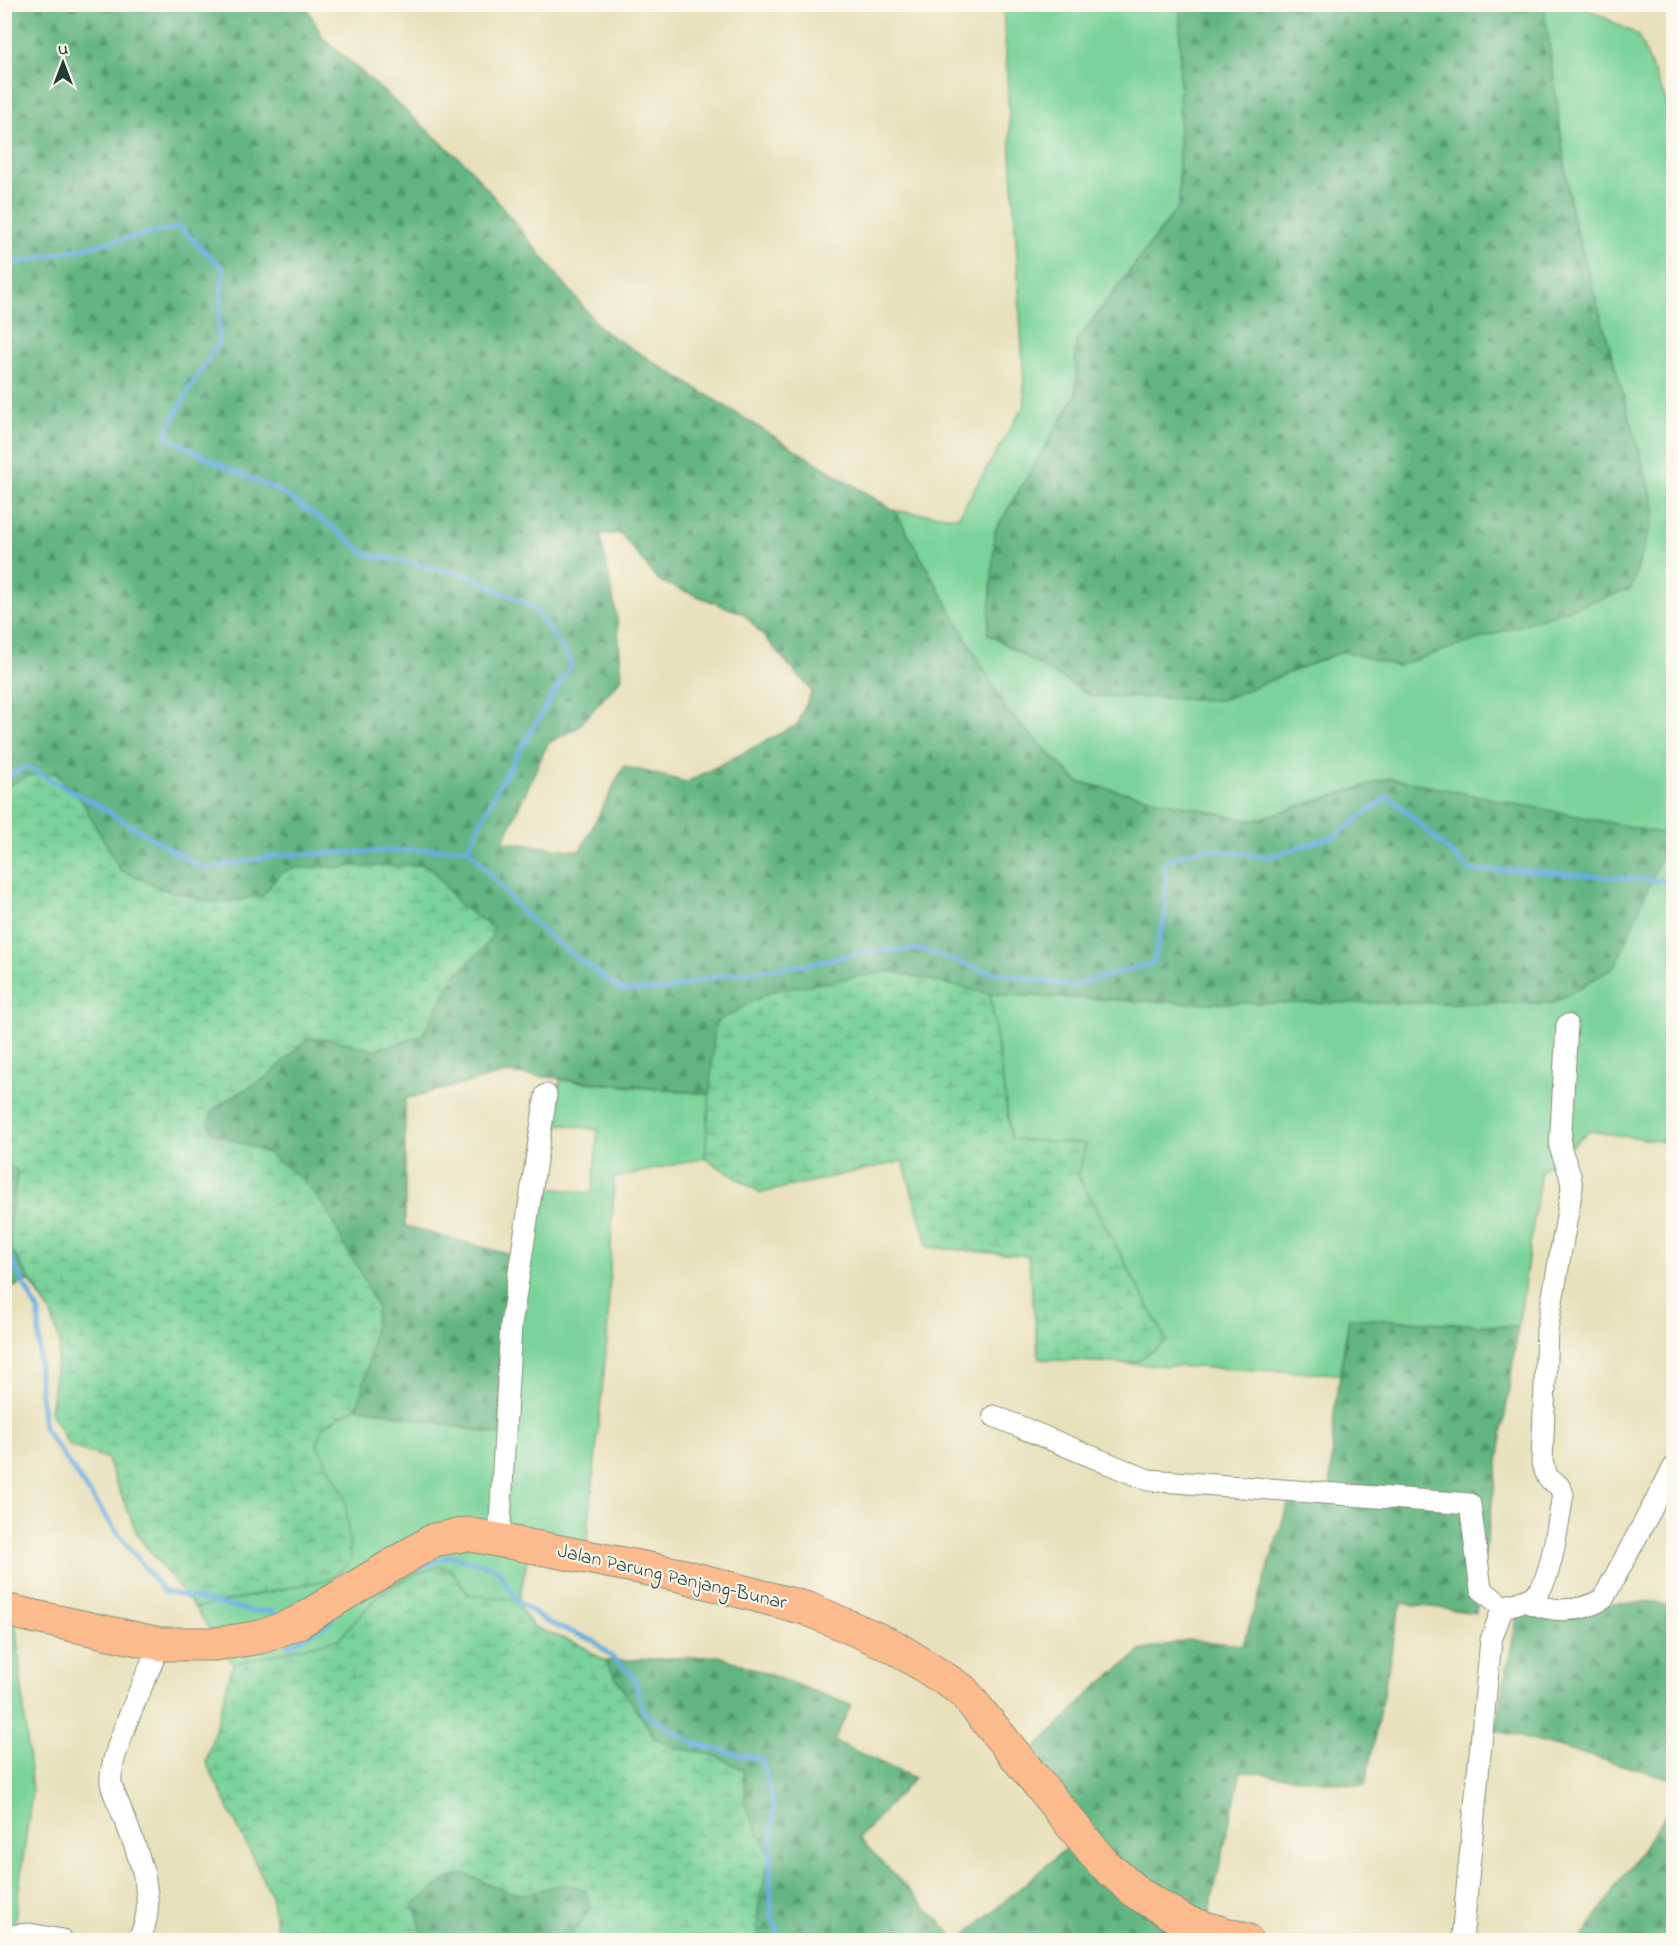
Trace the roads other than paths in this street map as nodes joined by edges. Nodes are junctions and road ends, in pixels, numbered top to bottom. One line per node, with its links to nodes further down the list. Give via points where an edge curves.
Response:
1 (1567, 1025): 6 (street, via 1560,1147 1572,1188 1547,1330 1542,1463 1548,1478 1563,1494 1547,1578 1537,1593)
2 (546, 1095): 5 (street, via 512,1324)
3 (994, 1416): 6 (street, via 1148,1480 1470,1504 1481,1589)
4 (1674, 1467): 6 (street, via 1603,1599 1588,1608 1548,1610)
5 (499, 1541): 8 (main road, Jalan Parung Panjang–Bunar, via 467,1534 434,1540 285,1628 261,1637 216,1644); 12 (main road, Jalan Parung Panjang–Bunar, via 680,1575 808,1609 893,1646 962,1690 1103,1863 1137,1893 1185,1922)
6 (1513, 1604): 13 (street, via 1491,1640)
7 (5, 1609): 8 (main road, Jalan Parung Panjang–Bunar)
8 (160, 1644): 11 (street, via 111,1768 111,1784 141,1860 147,1899 145,1922)
9 (4, 1936): 10 (street, via 29,1935)
10 (62, 1941)
11 (137, 1941)
12 (1246, 1941)
13 (1462, 1941)

